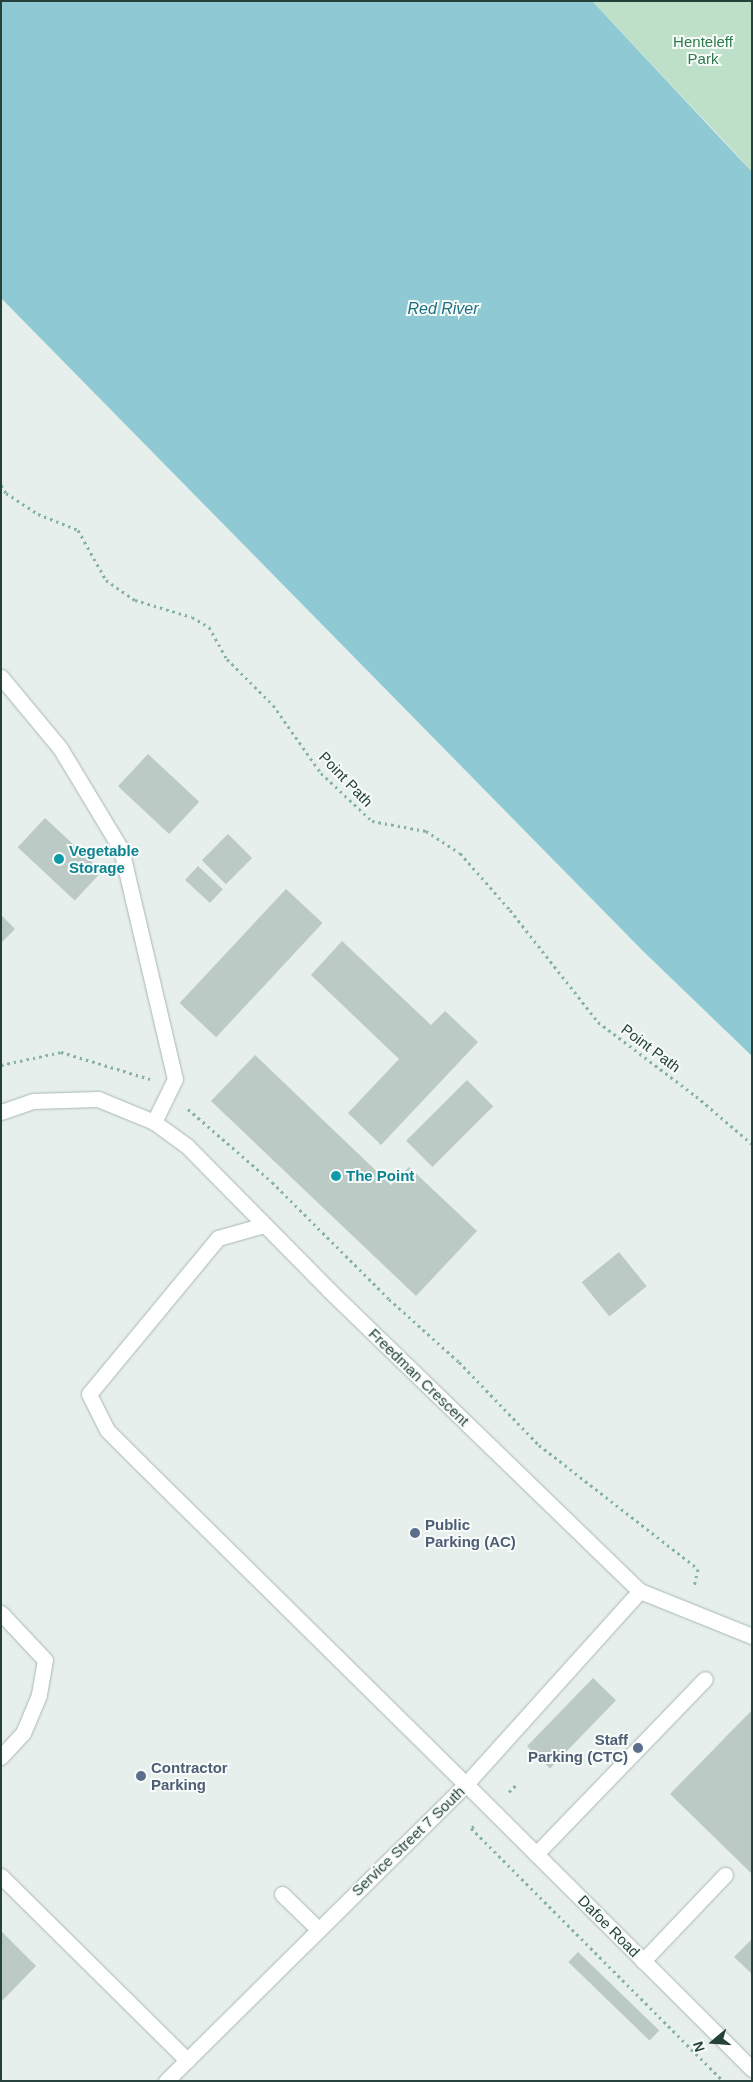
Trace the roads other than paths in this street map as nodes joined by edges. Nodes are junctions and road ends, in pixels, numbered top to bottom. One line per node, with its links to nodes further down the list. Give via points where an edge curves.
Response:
1 (1, 677): 3 (street, via 60,748 122,849 175,1079)
2 (1, 1112): 3 (street, Freedman Crescent, via 33,1101 98,1099)
3 (154, 1122): 4 (street, Freedman Crescent, via 187,1146)
4 (264, 1225): 5 (street, Freedman Crescent); 10 (street, Dafoe Road, via 218,1238 89,1394 107,1430)
5 (640, 1591): 7 (street, Freedman Crescent); 10 (street, Service Street 7 South)
6 (1, 1613): 9 (street, via 45,1660 39,1695 23,1732)
7 (752, 1636)
8 (705, 1679): 11 (street)
9 (1, 1757)
10 (466, 1784): 11 (street, Dafoe Road); 15 (street, Service Street 7 South)
11 (536, 1854): 16 (street, Dafoe Road)
12 (725, 1875): 16 (street)
13 (1, 1876): 17 (street)
14 (282, 1894): 15 (street)
15 (317, 1928): 17 (street, Service Street 7 South)
16 (643, 1961): 18 (street, Dafoe Road)
17 (187, 2060): 19 (street, Service Street 7 South)
18 (752, 2069)
19 (166, 2081)

